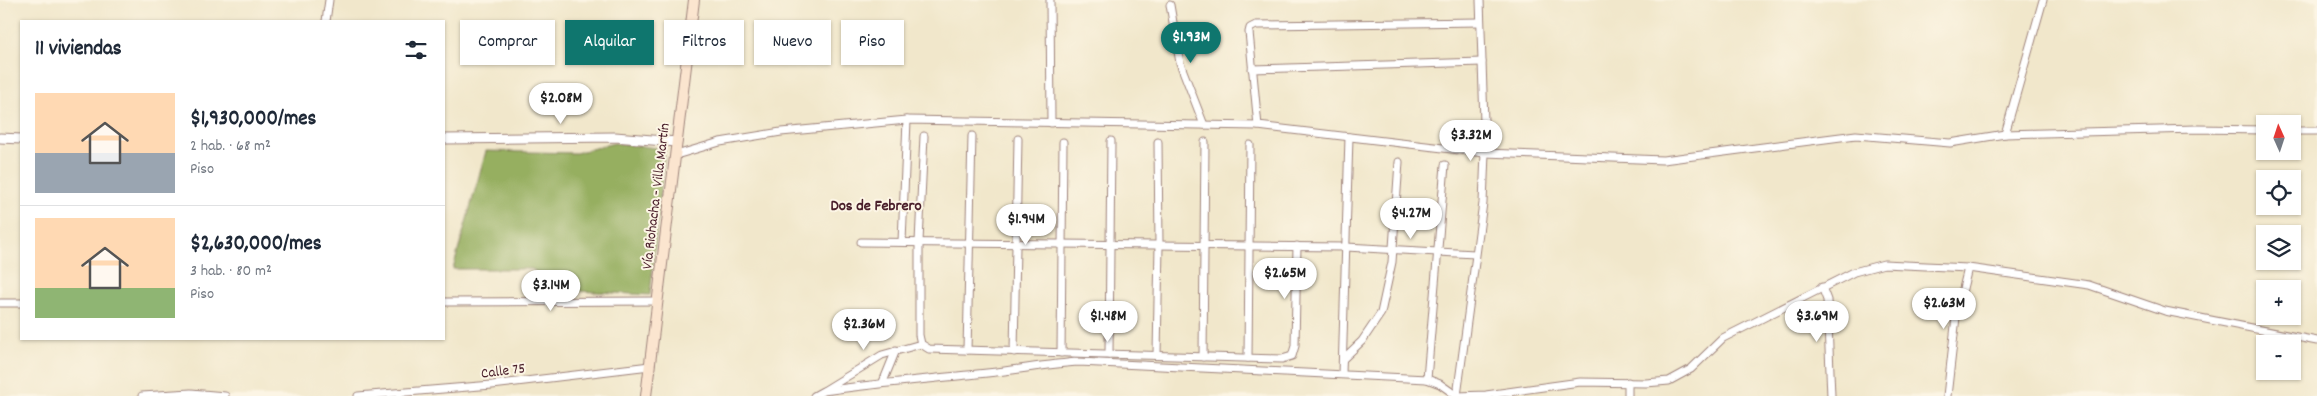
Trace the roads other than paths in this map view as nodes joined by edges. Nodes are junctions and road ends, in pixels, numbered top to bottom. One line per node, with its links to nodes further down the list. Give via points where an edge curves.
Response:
1 (329, 0): 7 (street)
2 (694, 0): 26 (main road, Vía Riohacha - Villa Martín)
3 (1050, 0): 12 (street)
4 (1480, 0): 8 (street)
5 (2043, 0): 18 (street)
6 (1170, 5): 13 (street, via 1180,63)
7 (326, 20)
8 (1480, 22): 9 (street); 10 (street, via 1256,25 1249,32)
9 (1482, 62): 10 (street); 32 (street)
10 (1252, 69): 14 (street)
11 (907, 120): 12 (street); 33 (street, via 781,132 720,142); 37 (street)
12 (1051, 122): 13 (street)
13 (1204, 125): 14 (street)
14 (1258, 126): 21 (street)
15 (2256, 130): 18 (street)
16 (2301, 131): 17 (street)
17 (2317, 131)
18 (2005, 134): 32 (street, via 1950,143 1856,135 1663,160)
19 (924, 136): 38 (street)
20 (972, 136): 39 (street)
21 (1349, 137): 32 (street); 47 (street)
22 (0, 138): 23 (street)
23 (20, 138)
24 (445, 139): 26 (street, via 615,137)
25 (1018, 139): 40 (street)
26 (677, 142): 33 (main road, Vía Riohacha - Villa Martín)
27 (1064, 142): 41 (street)
28 (1111, 142): 42 (street)
29 (1158, 142): 43 (street)
30 (1205, 142): 44 (street)
31 (1250, 144): 45 (street)
32 (1485, 153): 50 (street, via 1483,203)
33 (676, 155): 53 (main road, Vía Riohacha - Villa Martín)
34 (1399, 162): 48 (street)
35 (1445, 165): 49 (street)
36 (862, 242): 37 (street)
37 (902, 242): 38 (street)
38 (919, 242): 39 (street); 58 (street, via 918,335)
39 (970, 243): 40 (street); 60 (street)
40 (1016, 243): 41 (street); 61 (street)
41 (1064, 244): 42 (street); 62 (street)
42 (1110, 244): 43 (street); 63 (street)
43 (1159, 245): 44 (street); 64 (street)
44 (1204, 245): 45 (street); 65 (street)
45 (1250, 246): 46 (street); 66 (street)
46 (1297, 246): 47 (street); 66 (street, via 1295,346 1292,356 1282,359)
47 (1346, 247): 48 (street); 67 (street)
48 (1392, 250): 49 (street); 67 (street, via 1381,313 1362,341)
49 (1437, 252): 50 (street); 70 (street)
50 (1475, 254): 79 (street)
51 (1968, 268): 52 (street, via 1884,264); 57 (street, via 2089,285 2165,311); 83 (street, via 1956,317)
52 (1822, 286): 72 (street, via 1723,338 1691,369 1668,381); 82 (street, via 1826,300)
53 (658, 301): 54 (street); 68 (main road, Vía Riohacha - Villa Martín)
54 (445, 302)
55 (0, 303): 56 (street)
56 (20, 303)
57 (2317, 341)
58 (921, 344): 59 (street); 60 (street, via 929,349)
59 (896, 350): 71 (street); 73 (street, via 868,361)
60 (967, 350): 61 (street)
61 (1014, 352): 62 (street)
62 (1061, 353): 63 (street)
63 (1109, 354): 64 (street)
64 (1157, 356): 65 (street)
65 (1202, 357): 66 (street)
66 (1248, 358)
67 (1343, 359): 69 (street)
68 (650, 366): 76 (street, Calle 75, via 492,386); 77 (main road, Vía Riohacha - Villa Martín)
69 (1342, 374): 70 (street); 71 (street, via 1079,362)
70 (1427, 379): 79 (street)
71 (883, 382): 73 (street)
72 (1628, 382): 80 (street, via 1580,382); 81 (street)
73 (823, 391): 78 (street)
74 (142, 396): 75 (street, via 191,392)
75 (225, 396)
76 (358, 396)
77 (646, 396)
78 (814, 396)
79 (1457, 396): 80 (street)
80 (1486, 396)
81 (1628, 396)
82 (1831, 396)
83 (1947, 396)

